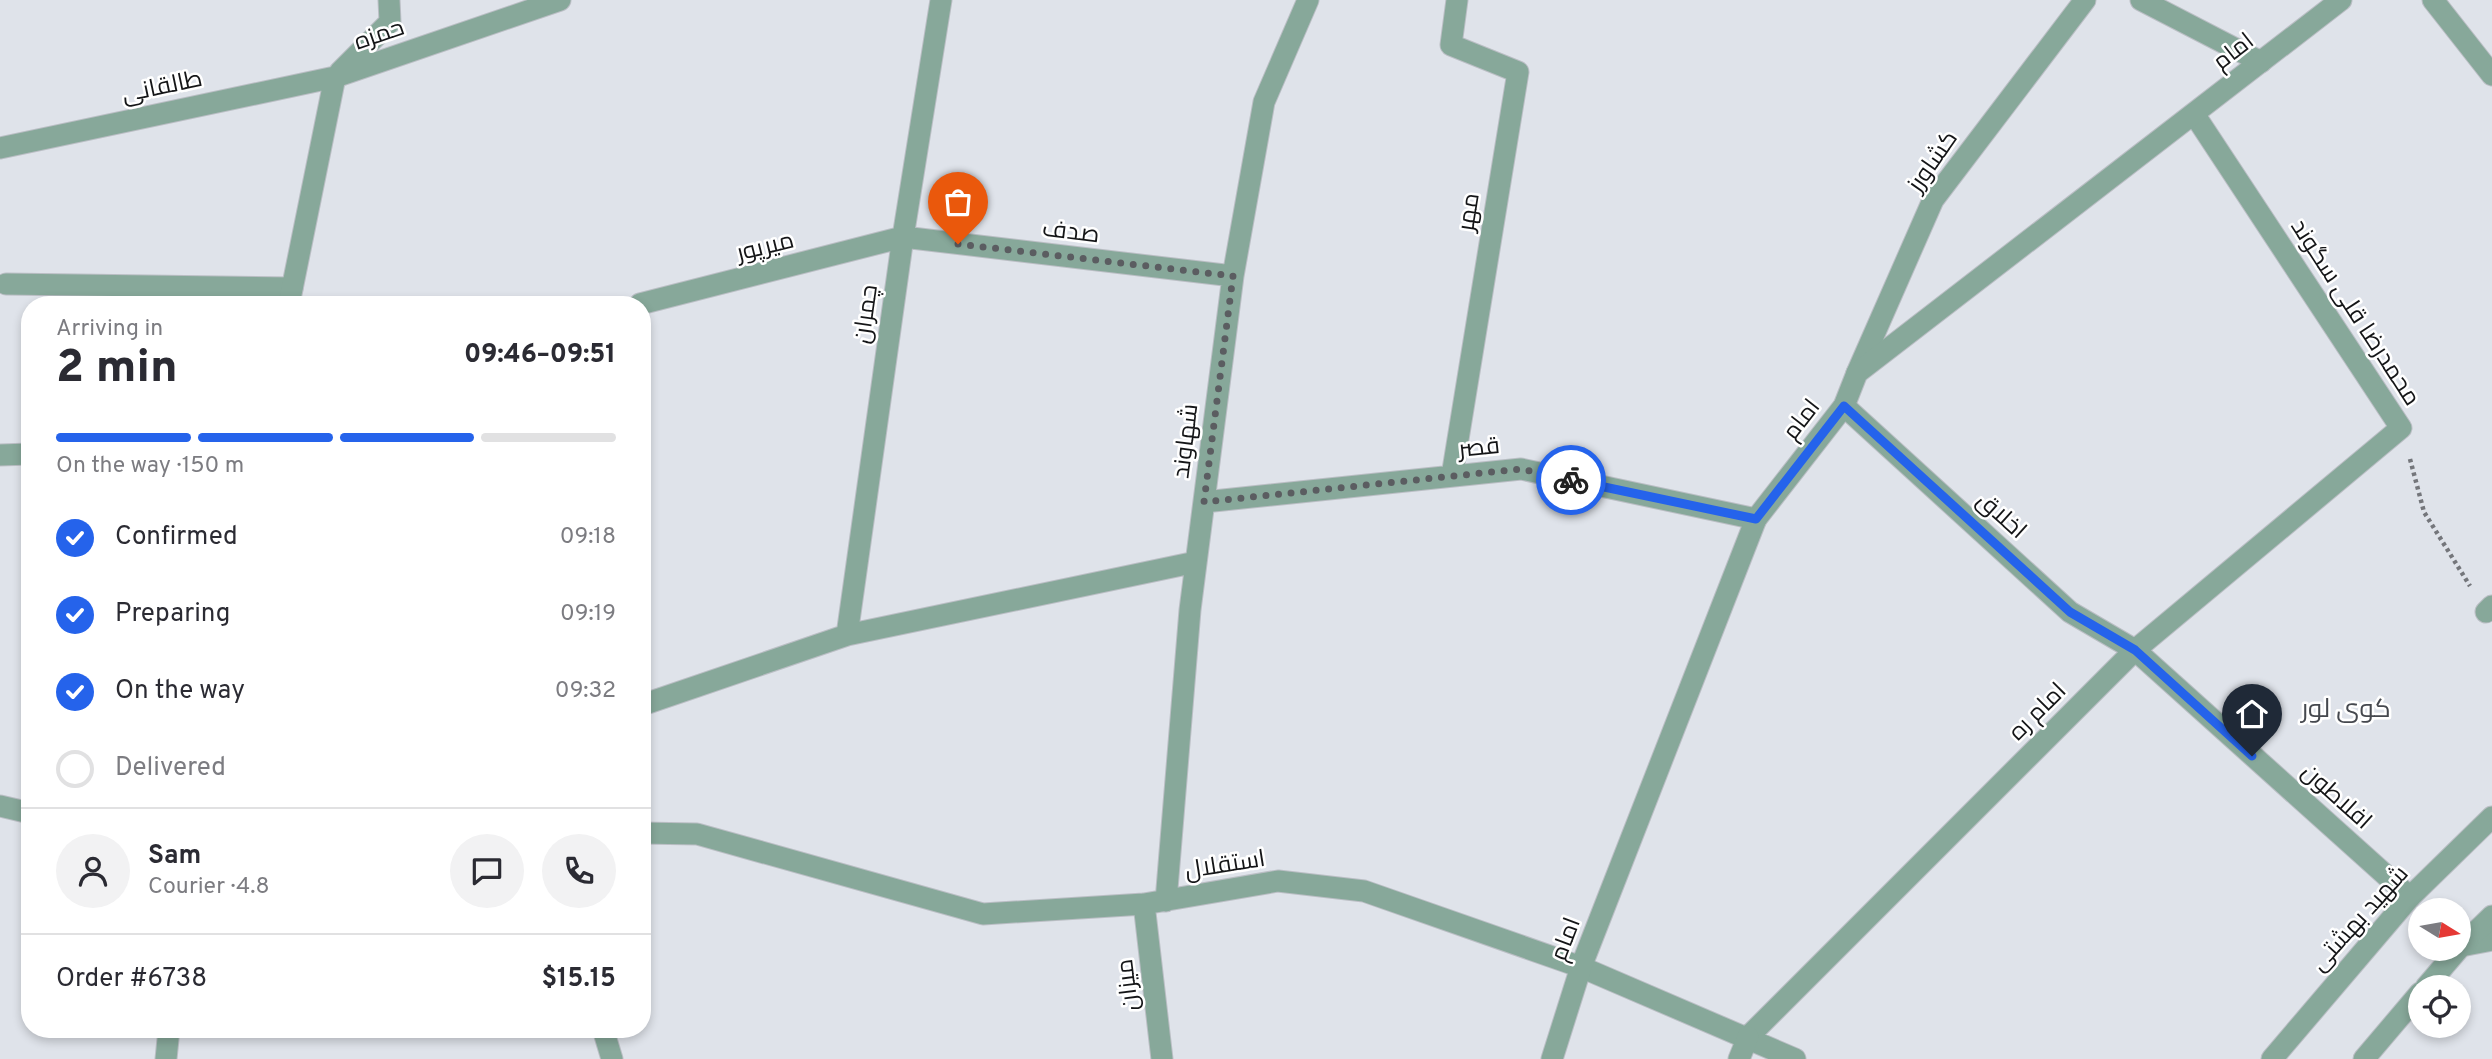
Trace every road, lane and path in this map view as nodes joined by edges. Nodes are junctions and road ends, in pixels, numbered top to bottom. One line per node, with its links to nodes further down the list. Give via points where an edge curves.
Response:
1 (389, 0): 12 (street, via 390,22)
2 (559, 0): 12 (street, حمزه)
3 (941, 0): 15 (street, چمران)
4 (1308, 0): 16 (street, شهاوند, via 1264,102)
5 (1457, 0): 25 (street, مهر, via 1451,45 1518,72)
6 (2085, 0): 20 (street, کشاورز, via 1933,200)
7 (2141, 0): 10 (street)
8 (2341, 0): 10 (street, امام)
9 (2433, 0): 11 (street)
10 (2261, 62): 13 (street, امام)
11 (2492, 75)
12 (335, 77): 14 (street, طالقانی); 18 (street)
13 (2194, 114): 20 (street, امام); 22 (street, محمدرضا قلی سگوند)
14 (0, 148)
15 (903, 237): 16 (street, صدف); 19 (street, میرپور); 30 (street, چمران)
16 (1233, 276): 26 (street, شهاوند)
17 (6, 284): 18 (street)
18 (291, 296)
19 (651, 301)
20 (1857, 373): 21 (street, امام)
21 (1844, 406): 27 (street, امام); 31 (street, اخلاق, via 2070,612)
22 (2401, 428): 29 (path, محمدرضا قلی سگوند, via 2424,512); 31 (street, امام ره)
23 (0, 454): 24 (street)
24 (21, 454)
25 (1451, 476): 26 (street, قصر); 27 (street, قصر, via 1521,469)
26 (1204, 502): 28 (street, شهاوند)
27 (1756, 519): 45 (street, امام)
28 (1196, 562): 30 (street); 38 (street, شهاوند)
29 (2489, 609)
30 (847, 635): 32 (street)
31 (2135, 650): 37 (street, افلاطون); 48 (street, امام ره)
32 (651, 702)
33 (0, 806): 34 (street)
34 (21, 811)
35 (2492, 817): 37 (street, شهید بهشتی)
36 (651, 833): 39 (street, استقلال, via 697,834 983,914)
37 (2410, 897): 57 (street, شهید بهشتی)
38 (1166, 901): 39 (street, استقلال); 45 (street, استقلال, via 1278,881 1364,891)
39 (1144, 904): 53 (street, میزان)
40 (2492, 915): 41 (street)
41 (2471, 936)
42 (2492, 940): 43 (street)
43 (2471, 944)
44 (2448, 961): 46 (street)
45 (1581, 967): 48 (street, استقلال); 54 (street, امام)
46 (2436, 975)
47 (2408, 1007): 58 (street)
48 (1748, 1037): 55 (street, امام ره); 56 (street, استقلال)
49 (168, 1038): 51 (street)
50 (606, 1038): 52 (street)
51 (166, 1059)
52 (612, 1059)
53 (1162, 1059)
54 (1552, 1059)
55 (1739, 1059)
56 (1796, 1059)
57 (2272, 1059)
58 (2364, 1059)

